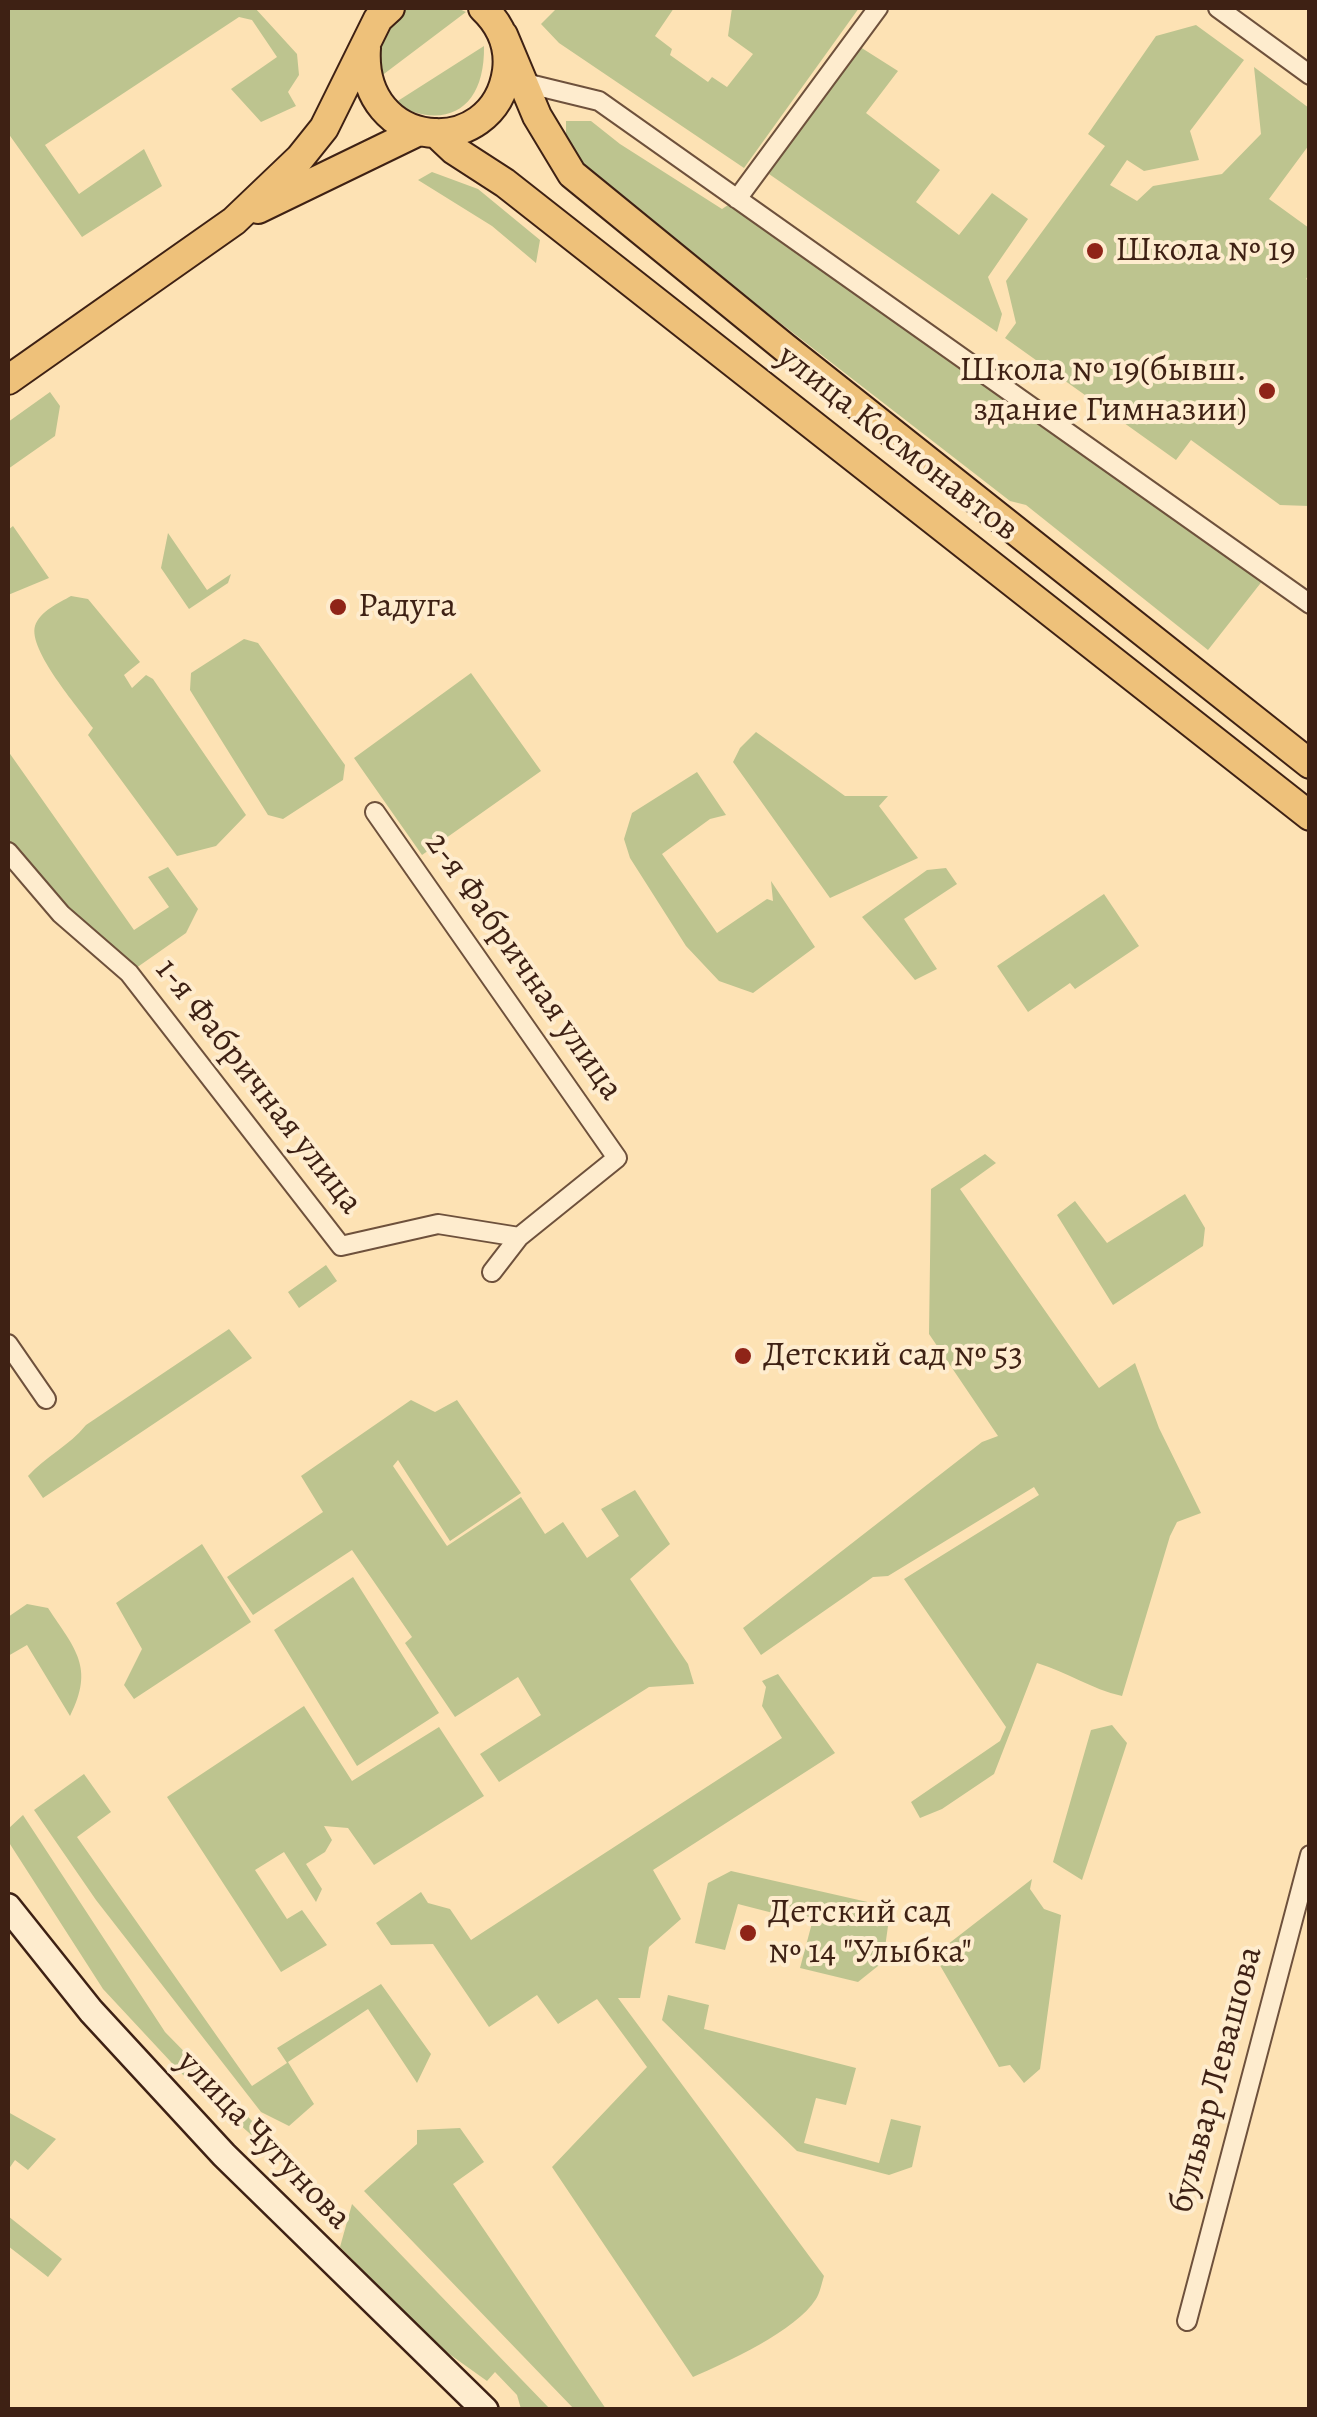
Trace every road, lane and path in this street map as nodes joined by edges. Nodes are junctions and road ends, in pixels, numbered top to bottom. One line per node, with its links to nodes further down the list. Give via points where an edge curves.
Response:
1 (378, 8): 6 (main road)
2 (390, 8): 6 (main road)
3 (878, 8): 10 (street)
4 (1218, 8): 7 (street)
5 (492, 16): 8 (main road, улица Космонавтов); 9 (main road, via 508,62 496,101 476,122)
6 (366, 42): 9 (main road, улица Космонавтов, via 374,98 400,124); 11 (main road, via 313,144)
7 (1310, 75)
8 (521, 82): 10 (street, via 599,102); 14 (main road, улица Космонавтов, via 572,174)
9 (427, 132): 11 (main road); 16 (main road, улица Космонавтов, via 543,213)
10 (737, 199): 13 (street)
11 (234, 221): 12 (main road)
12 (8, 380)
13 (1310, 604)
14 (1310, 764)
15 (375, 812): 18 (street, 2-я Фабричная улица, via 617,1158)
16 (1310, 816)
17 (8, 852): 18 (street, 1-я Фабричная улица, via 61,914 129,973 341,1246 438,1224)
18 (519, 1238): 19 (street)
19 (492, 1272)
20 (8, 1344): 21 (street)
21 (46, 1398)
22 (1310, 1855): 24 (street, бульвар Левашова)
23 (8, 1907): 25 (main road, улица Чугунова, via 91,2011 224,2154)
24 (1186, 2321)
25 (485, 2410)

